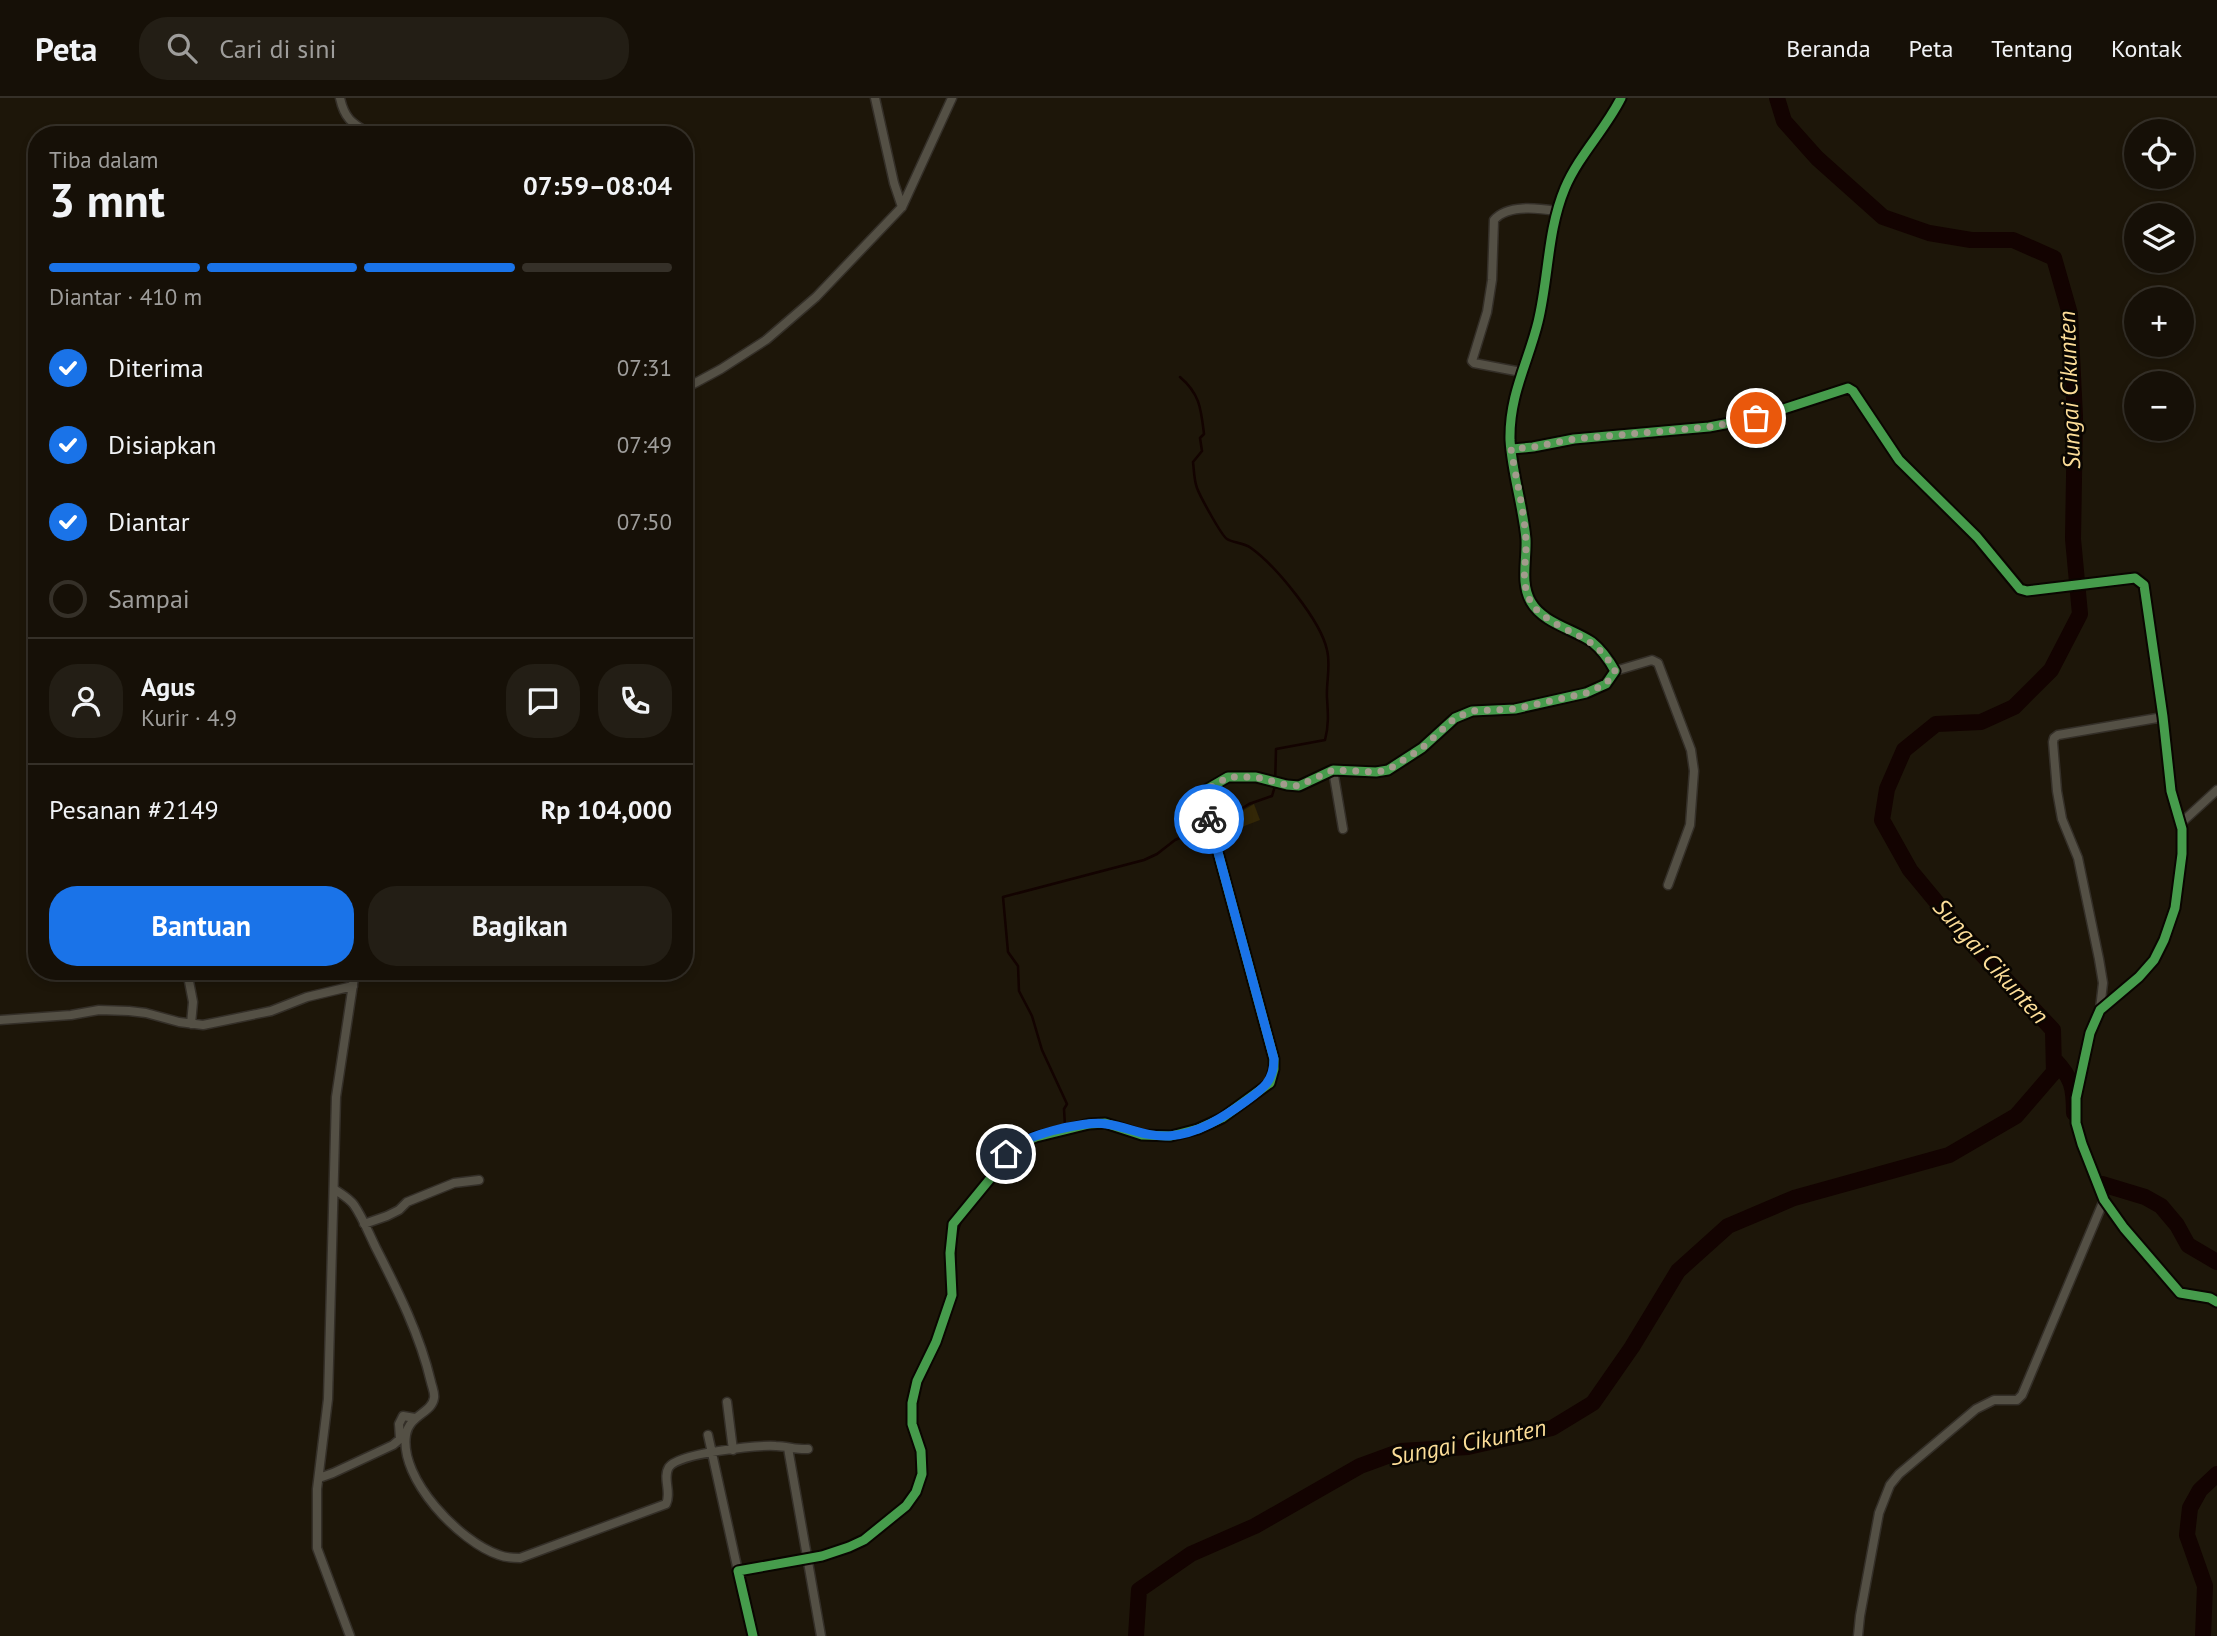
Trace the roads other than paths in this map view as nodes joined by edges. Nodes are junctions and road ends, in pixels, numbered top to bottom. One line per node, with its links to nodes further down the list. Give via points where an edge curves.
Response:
1 (340, 98): 5 (street)
2 (875, 98): 6 (street)
3 (952, 98): 6 (street)
4 (1621, 98): 7 (street, via 1580,160)
5 (355, 126)
6 (902, 207): 9 (street, via 816,297 766,340)
7 (1556, 211): 8 (street, via 1538,322); 8 (street, via 1530,208 1502,213 1494,220 1492,281 1472,361)
8 (1521, 372): 10 (street, via 1511,418)
9 (693, 384)
10 (1511, 449): 11 (street, via 1526,540 1525,587 1531,603 1591,642); 12 (street, via 1709,427 1756,418 1848,388 1899,460 1977,537 2020,589 2135,578 2144,585)
11 (1615, 671): 13 (street, via 1606,684 1586,693 1515,709 1472,711 1455,718 1388,770); 17 (street, via 1652,660 1658,663 1691,750 1690,825)
12 (2163, 717): 15 (street, via 2171,791); 21 (street, via 2058,735 2053,742 2057,791 2078,858 2099,959 2103,984)
13 (1333, 770): 16 (street); 37 (street, via 1298,786 1256,777 1228,777 1204,791 1274,1059 1269,1083 1222,1118 1171,1136 1089,1124 1010,1147 953,1224 952,1295 916,1381 912,1403 912,1424 921,1451 922,1474 916,1492 906,1506 864,1540)
14 (2217, 790): 15 (street)
15 (2181, 823): 21 (street, via 2175,908 2164,940 2139,977)
16 (1343, 829)
17 (1668, 885)
18 (189, 980): 23 (street)
19 (354, 980): 20 (street)
20 (353, 986): 23 (street, via 240,1019); 25 (street, via 336,1097)
21 (2100, 1010): 26 (street, via 2090,1033 2076,1098 2076,1123)
22 (0, 1020): 23 (street, via 99,1010 146,1013)
23 (191, 1024)
24 (479, 1180): 27 (street, via 454,1183)
25 (334, 1189): 27 (street, via 353,1204); 36 (street, via 328,1399)
26 (2104, 1200): 28 (street, via 2180,1293); 42 (street, via 2022,1395 1976,1409 1890,1485 1879,1513)
27 (364, 1224): 30 (street, via 427,1365 434,1397)
28 (2217, 1302)
29 (727, 1402): 34 (street)
30 (415, 1418): 35 (street, via 406,1432 411,1472 449,1521 474,1542 509,1558 520,1558 666,1504 671,1464); 36 (street, via 403,1416 400,1439 393,1445)
31 (708, 1435): 35 (street)
32 (788, 1448): 33 (street); 34 (street); 37 (street)
33 (808, 1449)
34 (733, 1450): 35 (street)
35 (711, 1453): 38 (street)
36 (319, 1478): 39 (street, via 317,1548)
37 (808, 1559): 38 (street); 41 (street)
38 (738, 1571): 40 (street)
39 (350, 1636)
40 (753, 1636)
41 (821, 1636)
42 (1858, 1636)

